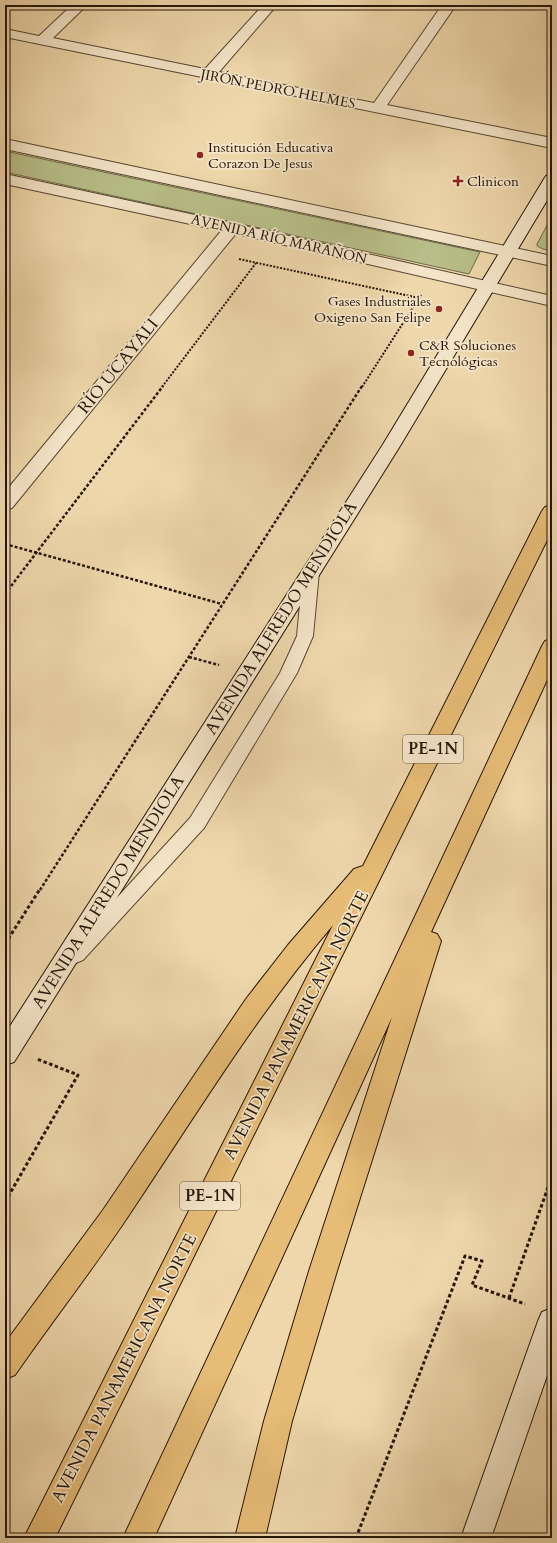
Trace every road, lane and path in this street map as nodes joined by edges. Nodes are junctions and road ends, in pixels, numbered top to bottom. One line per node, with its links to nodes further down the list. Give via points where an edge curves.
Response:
1 (80, 5): 5 (street)
2 (270, 5): 6 (street)
3 (449, 5): 7 (street)
4 (5, 33): 5 (street, JIRÓN PEDRO HELMES)
5 (43, 40): 6 (street, JIRÓN PEDRO HELMES)
6 (208, 75): 7 (street, JIRÓN PEDRO HELMES)
7 (378, 108): 9 (street, JIRÓN PEDRO HELMES)
8 (5, 144): 13 (street)
9 (552, 144)
10 (552, 178): 13 (street, AVENIDA ALFREDO MENDIOLA)
11 (6, 180): 12 (street, AVENIDA RÍO MARAÑON)
12 (232, 228): 14 (street, RÍO UCAYALI); 17 (street, AVENIDA RÍO MARAÑON)
13 (509, 252): 15 (street); 17 (street, AVENIDA ALFREDO MENDIOLA)
14 (211, 254): 16 (path); 21 (street, RÍO UCAYALI)
15 (552, 262)
16 (256, 263): 19 (path); 24 (path)
17 (488, 286): 20 (street, AVENIDA RÍO MARAÑON); 25 (street, AVENIDA ALFREDO MENDIOLA)
18 (423, 293): 19 (path)
19 (419, 298): 27 (path)
20 (552, 301)
21 (5, 504)
22 (552, 511): 32 (highway, AVENIDA PANAMERICANA NORTE / PE-1N)
23 (5, 544): 24 (path)
24 (36, 554): 26 (path); 27 (path)
25 (310, 572): 34 (street, AVENIDA ALFREDO MENDIOLA); 34 (lane, via 305,636 288,673 197,823)
26 (5, 594)
27 (222, 604): 29 (path)
28 (552, 646): 31 (highway)
29 (189, 657): 30 (path); 33 (path)
30 (226, 667)
31 (458, 850): 44 (highway); 45 (highway, via 320,1278 278,1421)
32 (381, 854): 42 (highway, via 338,901 254,1006 112,1218); 43 (highway, AVENIDA PANAMERICANA NORTE / PE-1N)
33 (5, 944)
34 (52, 981): 35 (street, AVENIDA ALFREDO MENDIOLA)
35 (5, 1055)
36 (36, 1058): 38 (path, via 78,1076)
37 (552, 1176): 39 (path)
38 (5, 1202)
39 (509, 1298): 40 (path); 46 (path, via 472,1285 482,1262 465,1256)
40 (528, 1305)
41 (552, 1321): 47 (street)
42 (5, 1366)
43 (40, 1538)
44 (138, 1538)
45 (250, 1538)
46 (356, 1538)
47 (476, 1538)

